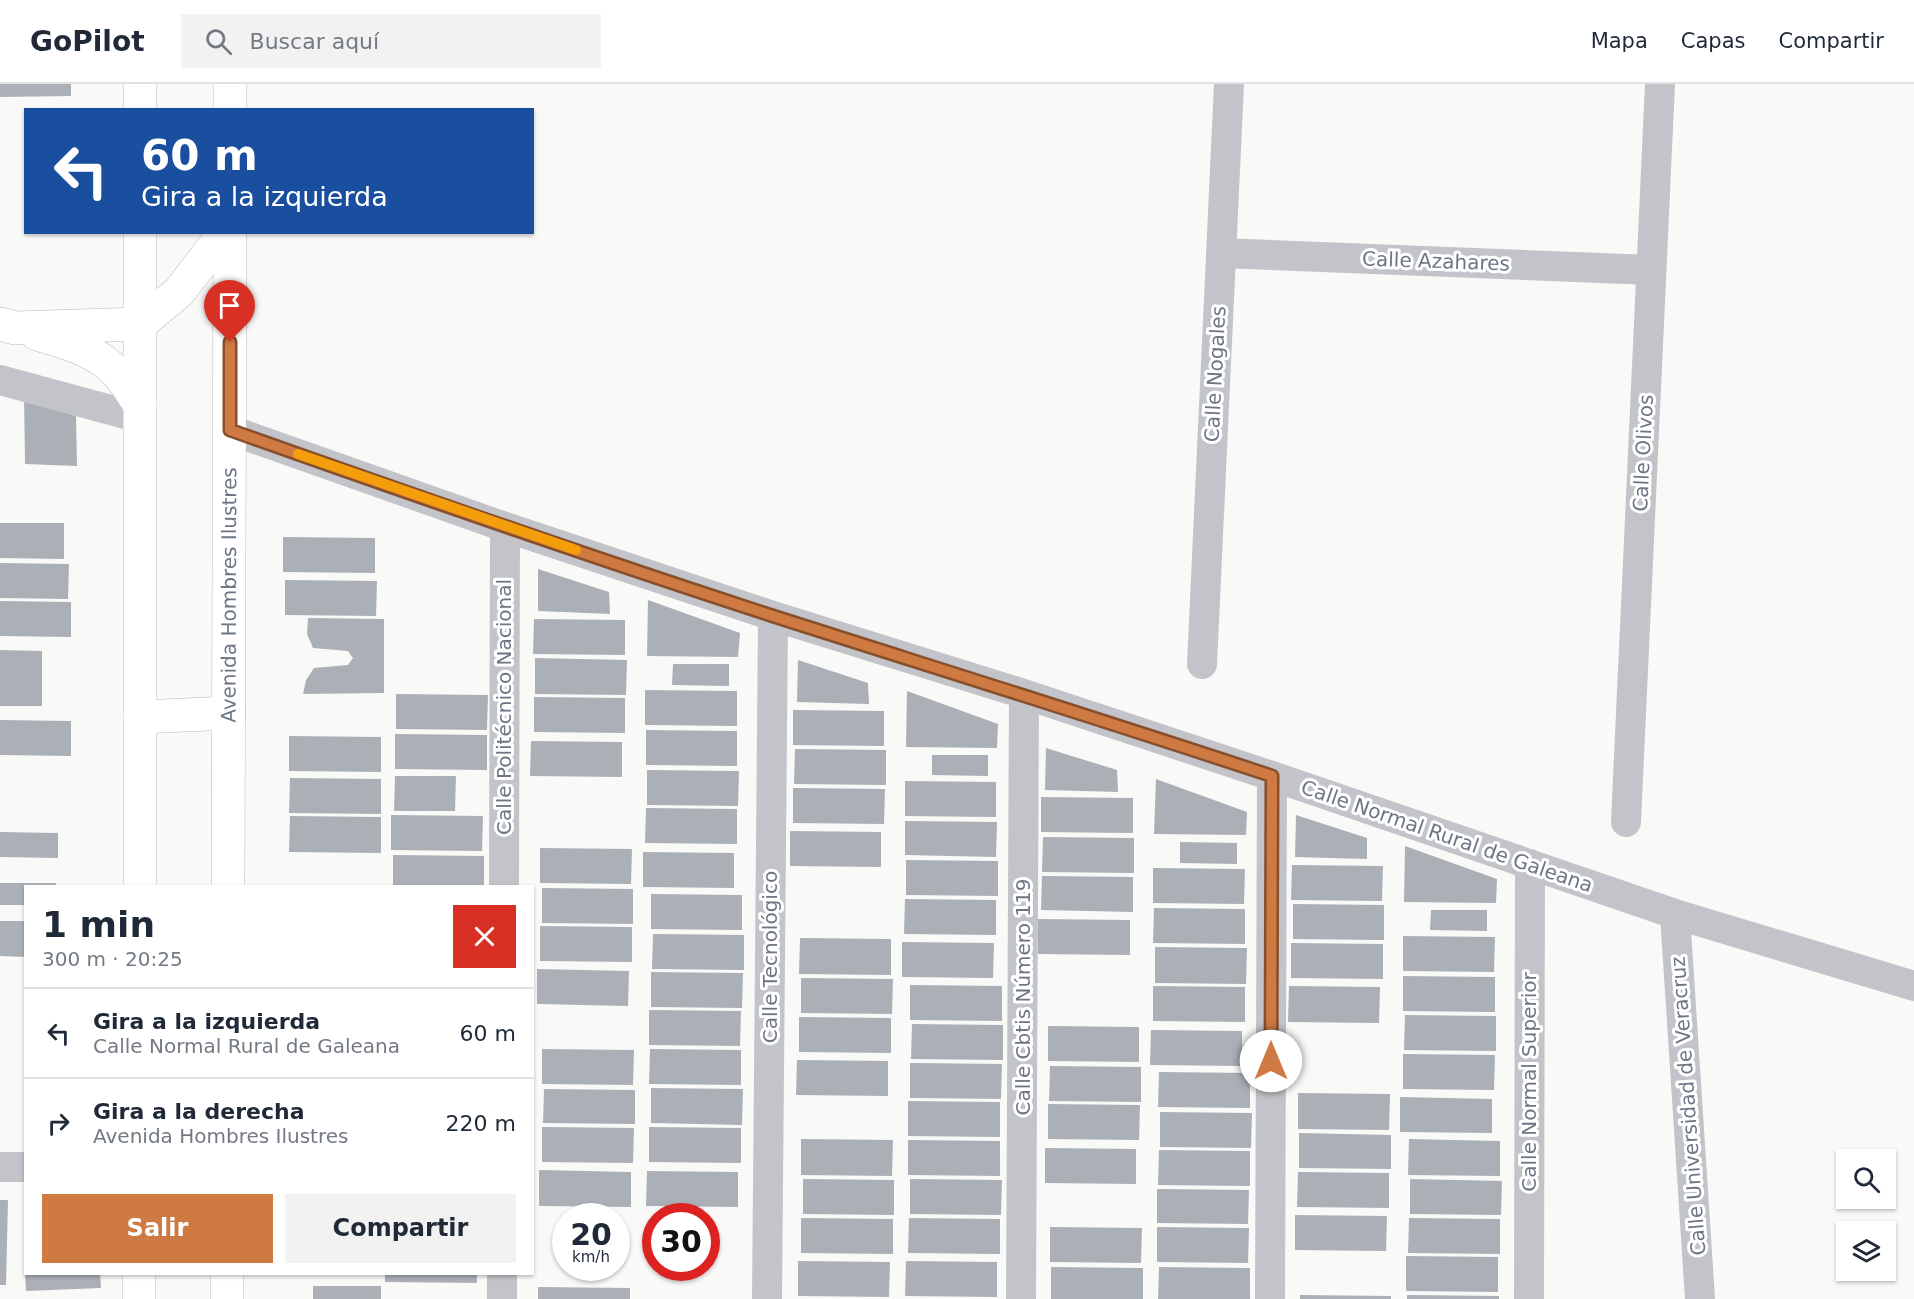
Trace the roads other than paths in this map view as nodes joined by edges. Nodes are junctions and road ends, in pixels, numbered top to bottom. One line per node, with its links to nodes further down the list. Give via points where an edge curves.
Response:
1 (140, 84): 5 (main road)
2 (230, 84): 6 (main road)
3 (1229, 84): 10 (street, Calle Nogales)
4 (1660, 84): 11 (street, Calle Olivos)
5 (140, 108)
6 (230, 108)
7 (140, 234): 12 (main road)
8 (223, 234): 12 (main road, via 179,292)
9 (230, 234): 16 (main road, Avenida Hombres Ilustres)
10 (1221, 253): 11 (street, Calle Azahares); 19 (street, Calle Nogales)
11 (1651, 270): 24 (street, Calle Olivos)
12 (140, 324): 13 (main road); 15 (main road)
13 (8, 326): 15 (main road, via 98,356 118,374)
14 (0, 380): 15 (street)
15 (140, 412): 22 (main road)
16 (230, 430): 17 (street, Calle Normal Rural de Galeana); 21 (main road, Avenida Hombres Ilustres)
17 (505, 527): 18 (street, Calle Normal Rural de Galeana); 28 (street, Calle Politécnico Nacional)
18 (772, 616): 20 (street, Calle Normal Rural de Galeana); 39 (street, Calle Tecnológico)
19 (1202, 664)
20 (1024, 694): 23 (street, Calle Normal Rural de Galeana); 40 (street, Calle Cbtis Número 119)
21 (229, 713): 22 (main road); 27 (main road, Avenida Hombres Ilustres)
22 (140, 717): 26 (main road)
23 (1272, 776): 25 (street, Calle Normal Rural de Galeana); 41 (street)
24 (1626, 822)
25 (1530, 864): 29 (street, Calle Normal Rural de Galeana); 42 (street, Calle Normal Superior)
26 (140, 885)
27 (228, 885)
28 (504, 885)
29 (1675, 914): 30 (street, Calle Normal Rural de Galeana); 43 (street, Calle Universidad de Veracruz)
30 (1914, 986)
31 (0, 1167): 32 (street)
32 (24, 1167)
33 (139, 1275): 36 (main road)
34 (227, 1275): 37 (main road)
35 (502, 1275): 38 (street)
36 (139, 1299)
37 (227, 1299)
38 (502, 1299)
39 (767, 1299)
40 (1021, 1299)
41 (1270, 1299)
42 (1528, 1299)
43 (1700, 1299)

